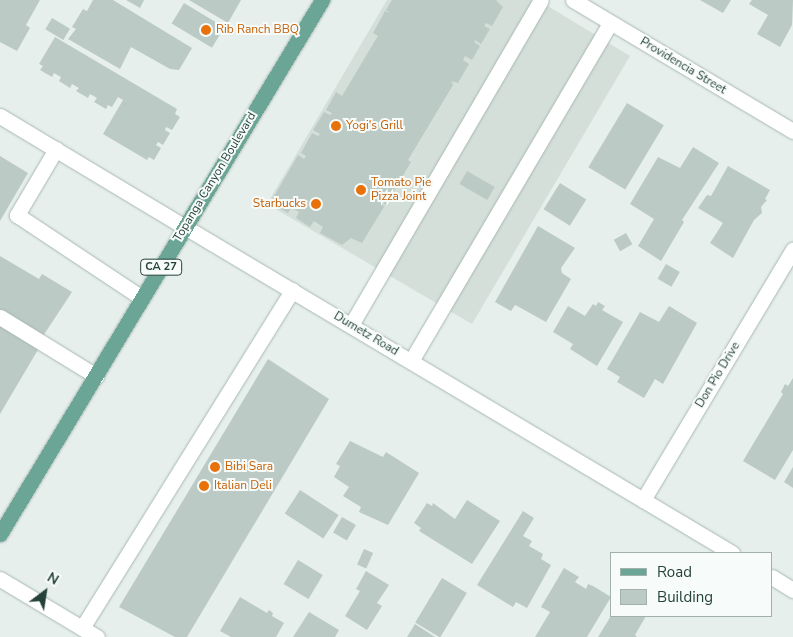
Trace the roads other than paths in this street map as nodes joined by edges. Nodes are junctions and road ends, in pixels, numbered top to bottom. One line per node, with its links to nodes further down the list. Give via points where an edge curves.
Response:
1 (322, 0): 8 (main road, Topanga Canyon Boulevard / CA 27)
2 (541, 0): 13 (street)
3 (573, 0): 4 (street, Providencia Street)
4 (610, 23): 6 (street, Providencia Street); 14 (street)
5 (0, 116): 7 (street, Dumetz Road)
6 (793, 131)
7 (56, 149): 8 (street, Dumetz Road); 11 (street, via 17,215)
8 (185, 227): 10 (street, Dumetz Road); 11 (main road, Topanga Canyon Boulevard / CA 27)
9 (793, 249): 16 (street, Don Pio Drive)
10 (292, 290): 13 (street, Dumetz Road); 22 (street)
11 (142, 298): 15 (main road, Topanga Canyon Boulevard / CA 27)
12 (0, 317): 15 (street)
13 (350, 325): 14 (street, Dumetz Road)
14 (411, 361): 16 (street, Dumetz Road)
15 (96, 376): 17 (main road, Topanga Canyon Boulevard / CA 27)
16 (643, 500): 18 (street, Dumetz Road)
17 (0, 534)
18 (730, 552)
19 (773, 578): 21 (street)
20 (0, 579): 22 (street)
21 (793, 590)
22 (82, 628): 23 (street)
23 (97, 637)

